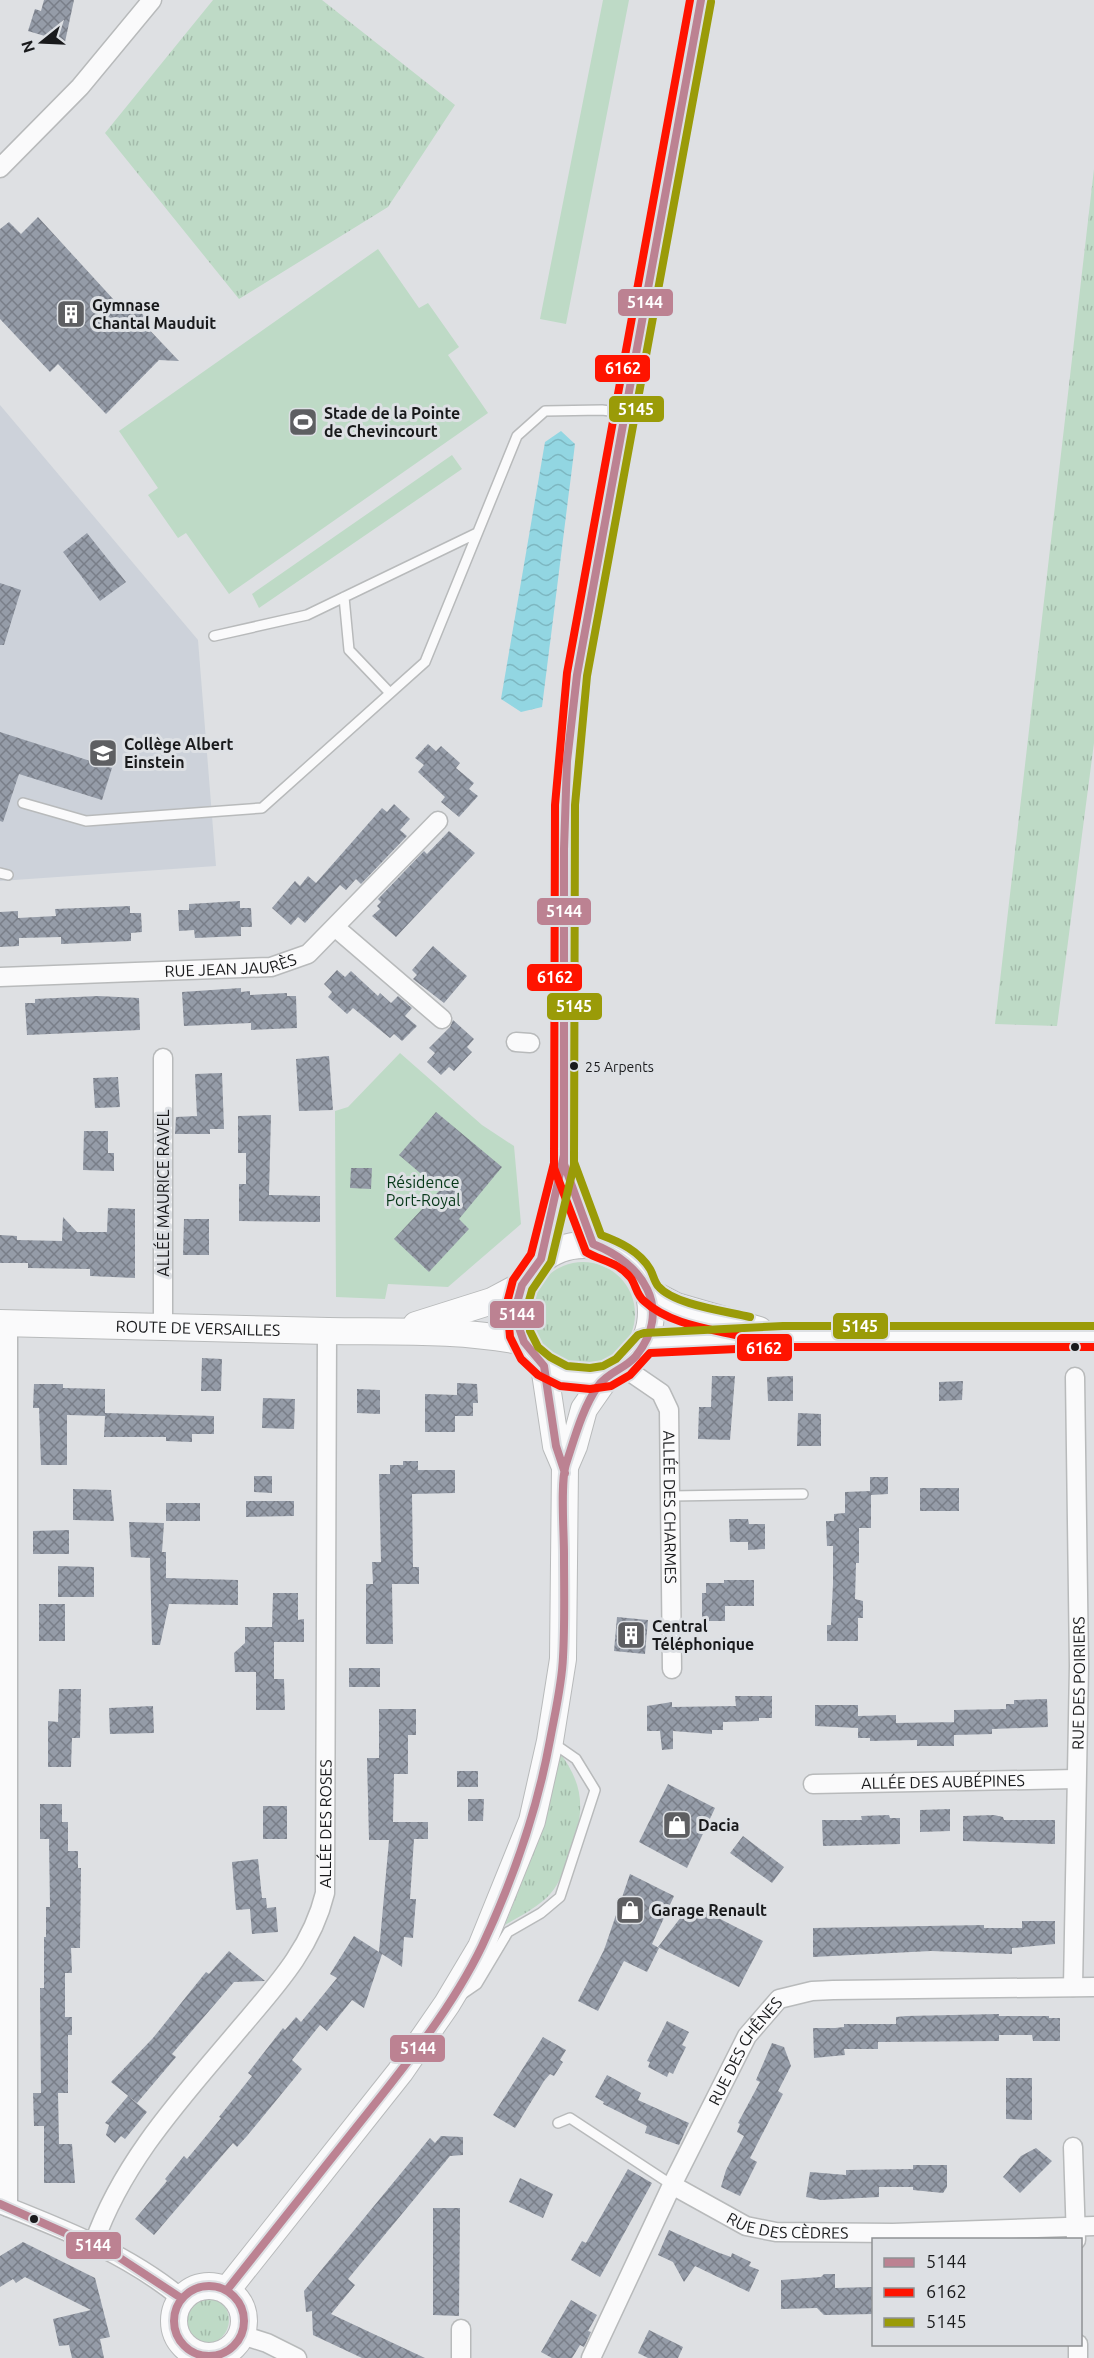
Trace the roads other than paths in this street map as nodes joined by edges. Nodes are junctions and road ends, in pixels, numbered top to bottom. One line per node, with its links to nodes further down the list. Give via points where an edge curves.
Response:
1 (152, 0): 3 (street, via 80,87)
2 (701, 0): 4 (street)
3 (0, 168)
4 (625, 413): 5 (lane, via 545,411 517,436); 15 (street, via 577,675 567,761)
5 (477, 533): 6 (lane); 8 (lane, via 425,662)
6 (344, 597): 7 (lane, via 307,615); 8 (lane, via 349,650)
7 (214, 636)
8 (390, 693): 9 (lane, via 262,808 87,821)
9 (23, 803)
10 (438, 821): 11 (street, RUE JEAN JAURÈS)
11 (336, 928): 12 (street, RUE JEAN JAURÈS, via 308,954 271,967); 13 (street)
12 (0, 977)
13 (442, 1020)
14 (163, 1058): 21 (street, ALLÉE MAURICE RAVEL)
15 (564, 1164): 16 (street); 17 (street)
16 (593, 1244): 17 (main road, via 554,1250); 19 (main road, via 628,1259)
17 (541, 1259): 18 (main road)
18 (522, 1285): 23 (main road, ROUTE DE VERSAILLES, via 492,1301); 26 (main road, via 517,1322)
19 (649, 1292): 24 (main road, via 676,1306); 27 (main road, via 652,1319)
20 (4, 1324): 21 (main road, ROUTE DE VERSAILLES); 45 (street)
21 (163, 1329): 22 (main road, ROUTE DE VERSAILLES)
22 (327, 1331): 23 (main road, ROUTE DE VERSAILLES); 48 (street, ALLÉE DES ROSES, via 326,1893 296,1962 151,2139 125,2177)
23 (396, 1331): 26 (main road, ROUTE DE VERSAILLES)
24 (783, 1336): 25 (main road); 27 (main road)
25 (1094, 1337)
26 (524, 1342): 28 (main road)
27 (645, 1343): 29 (main road)
28 (544, 1366): 29 (main road, via 564,1377 590,1379); 31 (main road, via 556,1446)
29 (615, 1371): 31 (main road, via 584,1409); 33 (street, ALLÉE DES CHARMES, via 661,1393 669,1410)
30 (1075, 1377): 35 (street, RUE DES POIRIERS)
31 (565, 1467): 36 (main road, via 563,1659)
32 (803, 1494): 33 (lane)
33 (670, 1496): 34 (street, ALLÉE DES CHARMES)
34 (672, 1669)
35 (1086, 1675): 37 (street, RUE DES POIRIERS)
36 (550, 1741): 41 (main road, via 532,1821 481,1947); 41 (lane, via 576,1759 595,1790 560,1897 508,1932 477,1984)
37 (1076, 1779): 38 (street, ALLÉE DES AUBÉPINES); 39 (street, RUE DES POIRIERS)
38 (813, 1784)
39 (1073, 1987): 40 (street, RUE DES CHÊNES); 44 (street, RUE DES CHÊNES, via 833,1990 779,1999 747,2036)
40 (1094, 1987)
41 (447, 2004): 49 (main road, via 400,2072)
42 (558, 2123): 44 (lane, via 570,2118)
43 (1073, 2147): 47 (street)
44 (672, 2185): 47 (street, RUE DES CÈDRES, via 746,2226 776,2232); 56 (street, RUE DES CHÊNES)
45 (2, 2210): 48 (street)
46 (1094, 2226): 47 (street, RUE DES CÈDRES)
47 (1076, 2233)
48 (94, 2243): 50 (street, via 153,2275)
49 (227, 2290): 50 (main road, via 208,2285 189,2291); 52 (main road, via 241,2305)
50 (182, 2298): 53 (main road, via 173,2319)
51 (461, 2329): 55 (street)
52 (242, 2335): 53 (main road, via 228,2352 218,2356); 54 (street)
53 (181, 2354)
54 (297, 2358)
55 (461, 2358)
56 (591, 2358)

